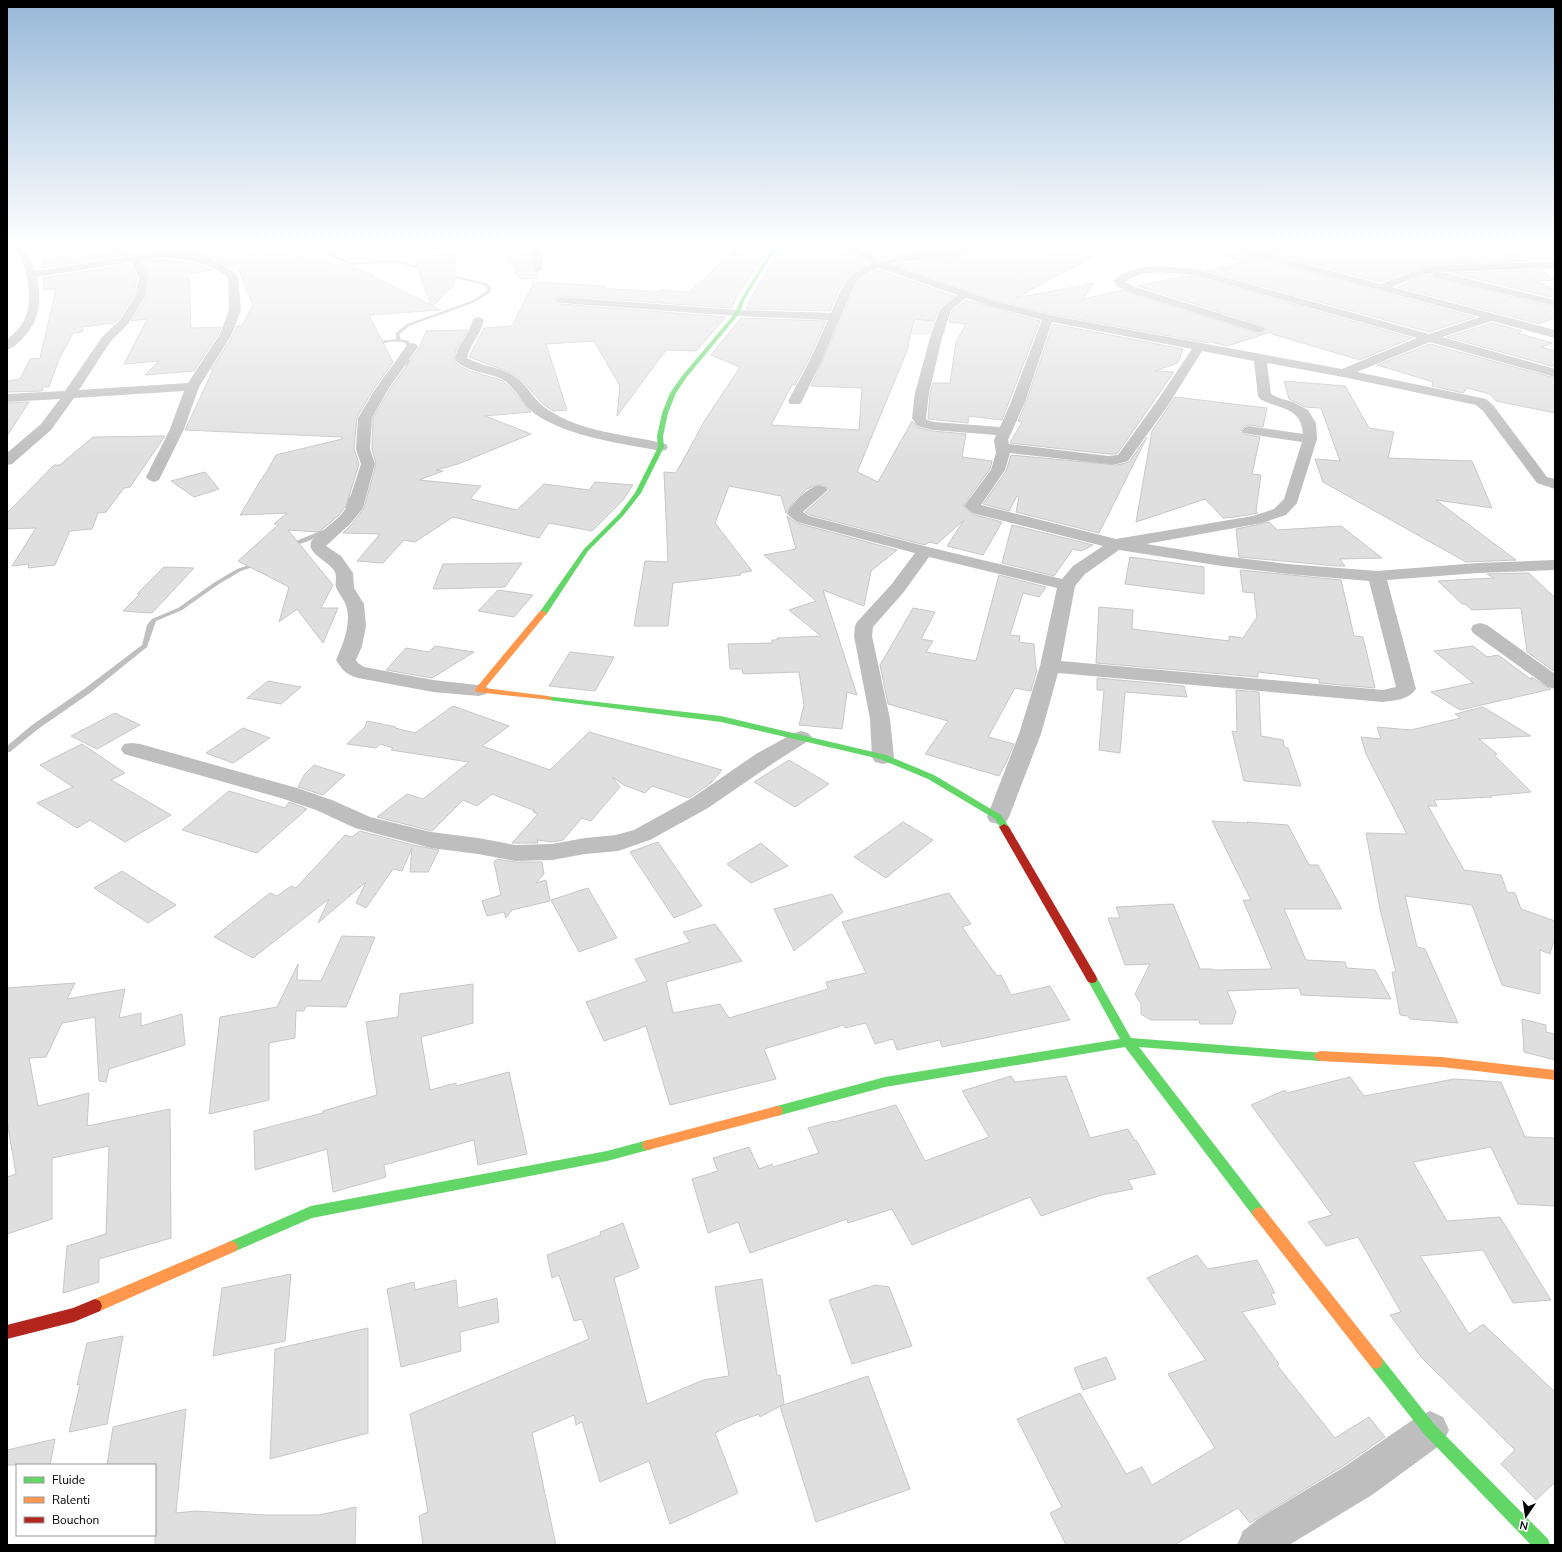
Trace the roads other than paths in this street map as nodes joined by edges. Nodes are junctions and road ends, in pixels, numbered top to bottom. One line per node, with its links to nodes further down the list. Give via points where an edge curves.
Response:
1 (32, 316): 17 (street, via 23,332)
2 (127, 316): 24 (street, via 106,340)
3 (233, 316): 23 (street, via 226,334)
4 (733, 316): 30 (street, via 673,393 665,413 660,436)
5 (820, 316): 10 (street)
6 (943, 316): 28 (street, via 922,393 919,418 922,423 933,426)
7 (1042, 316): 12 (street)
8 (1219, 316): 14 (street)
9 (1352, 316): 16 (street)
10 (834, 317): 26 (street)
11 (1492, 317): 15 (street); 16 (street)
12 (1048, 318): 19 (street); 28 (street)
13 (478, 320): 30 (street, via 477,329 461,352 461,359 470,365 507,377 516,384 528,401 542,413 559,422)
14 (1259, 329)
15 (1555, 334)
16 (1428, 338): 21 (street); 22 (street)
17 (7, 346)
18 (412, 347): 44 (street, via 365,418 363,449 368,464 355,508 318,544 318,548 335,560 344,573 345,588 355,604 357,626 346,660 350,667 358,672 434,686)
19 (1199, 347): 20 (street); 31 (street, via 1123,458 1108,460)
20 (1260, 358): 21 (street); 29 (street, via 1266,396 1303,413 1309,423)
21 (1343, 373): 34 (street, via 1481,402 1542,480)
22 (1555, 373)
23 (192, 387): 24 (street); 33 (street, via 177,428)
24 (70, 394): 25 (street); 32 (street, via 46,426)
25 (7, 398)
26 (795, 401)
27 (1249, 430): 29 (street)
28 (1005, 432): 31 (street, via 1001,440)
29 (1310, 439): 36 (street, via 1291,500 1280,512 1256,520)
30 (661, 447): 44 (street, via 638,493 621,515 586,550 547,608)
31 (1002, 448): 36 (street, via 998,470 972,506 978,510)
32 (7, 461)
33 (154, 477)
34 (1555, 484)
35 (820, 490): 37 (street, via 796,509 795,514 803,519)
36 (1116, 544): 39 (street, via 1288,569); 40 (street, via 1079,570)
37 (925, 552): 40 (street); 47 (street, via 864,626 863,636 880,719)
38 (1555, 565): 39 (street)
39 (1377, 576): 42 (street, via 1406,689 1399,694 1383,696)
40 (1066, 585): 42 (street)
41 (1480, 629): 43 (street)
42 (1050, 666): 48 (street, via 1030,734)
43 (1555, 682)
44 (479, 690): 45 (street, via 721,720)
45 (802, 737): 46 (street, via 700,802 642,835 618,843 552,852 515,853 431,840 363,823 324,805 289,793); 47 (street)
46 (132, 749)
47 (883, 757): 48 (street, via 931,777)
48 (998, 817): 49 (street)
49 (1128, 1042): 50 (street, via 1442,1062); 51 (street, via 885,1082 607,1156 311,1212 74,1314); 52 (street)
50 (1555, 1075)
51 (7, 1332)
52 (1430, 1430): 53 (street, via 1358,1481 1272,1533); 54 (street)
53 (1257, 1545)
54 (1542, 1545)

